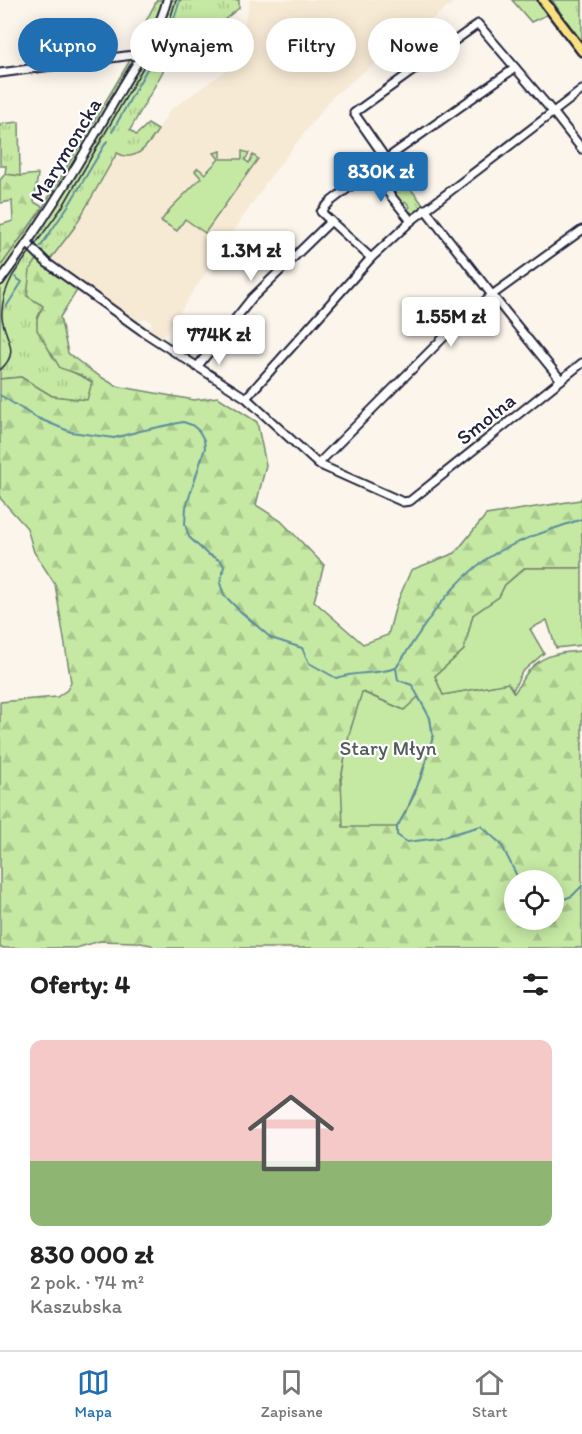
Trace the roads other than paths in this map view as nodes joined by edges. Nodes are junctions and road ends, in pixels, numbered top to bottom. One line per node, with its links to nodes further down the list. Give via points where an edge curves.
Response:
1 (167, 0): 3 (street, Marymoncka)
2 (543, 0): 4 (main road)
3 (160, 18)
4 (582, 51)
5 (130, 55): 8 (street)
6 (515, 68): 10 (street); 12 (street); 12 (street, via 478,24 354,113)
7 (131, 72): 18 (street, Marymoncka, via 75,170)
8 (0, 73)
9 (582, 90): 10 (street)
10 (554, 112): 11 (street); 14 (street)
11 (582, 148)
12 (386, 159): 13 (street)
13 (371, 171): 15 (street, via 321,212); 16 (street)
14 (425, 209): 16 (street); 21 (street)
15 (331, 221): 19 (street); 23 (street, via 252,298)
16 (411, 221): 19 (street)
17 (582, 230): 21 (street)
18 (27, 243): 20 (street, Marymoncka); 23 (street, via 47,263)
19 (371, 258): 25 (street)
20 (0, 281)
21 (492, 295): 24 (street); 26 (street)
22 (582, 363): 24 (street, Smolna)
23 (197, 367): 25 (street)
24 (561, 380): 26 (street, Smolna, via 410,501 403,502)
25 (246, 398): 26 (street)
26 (318, 464)

